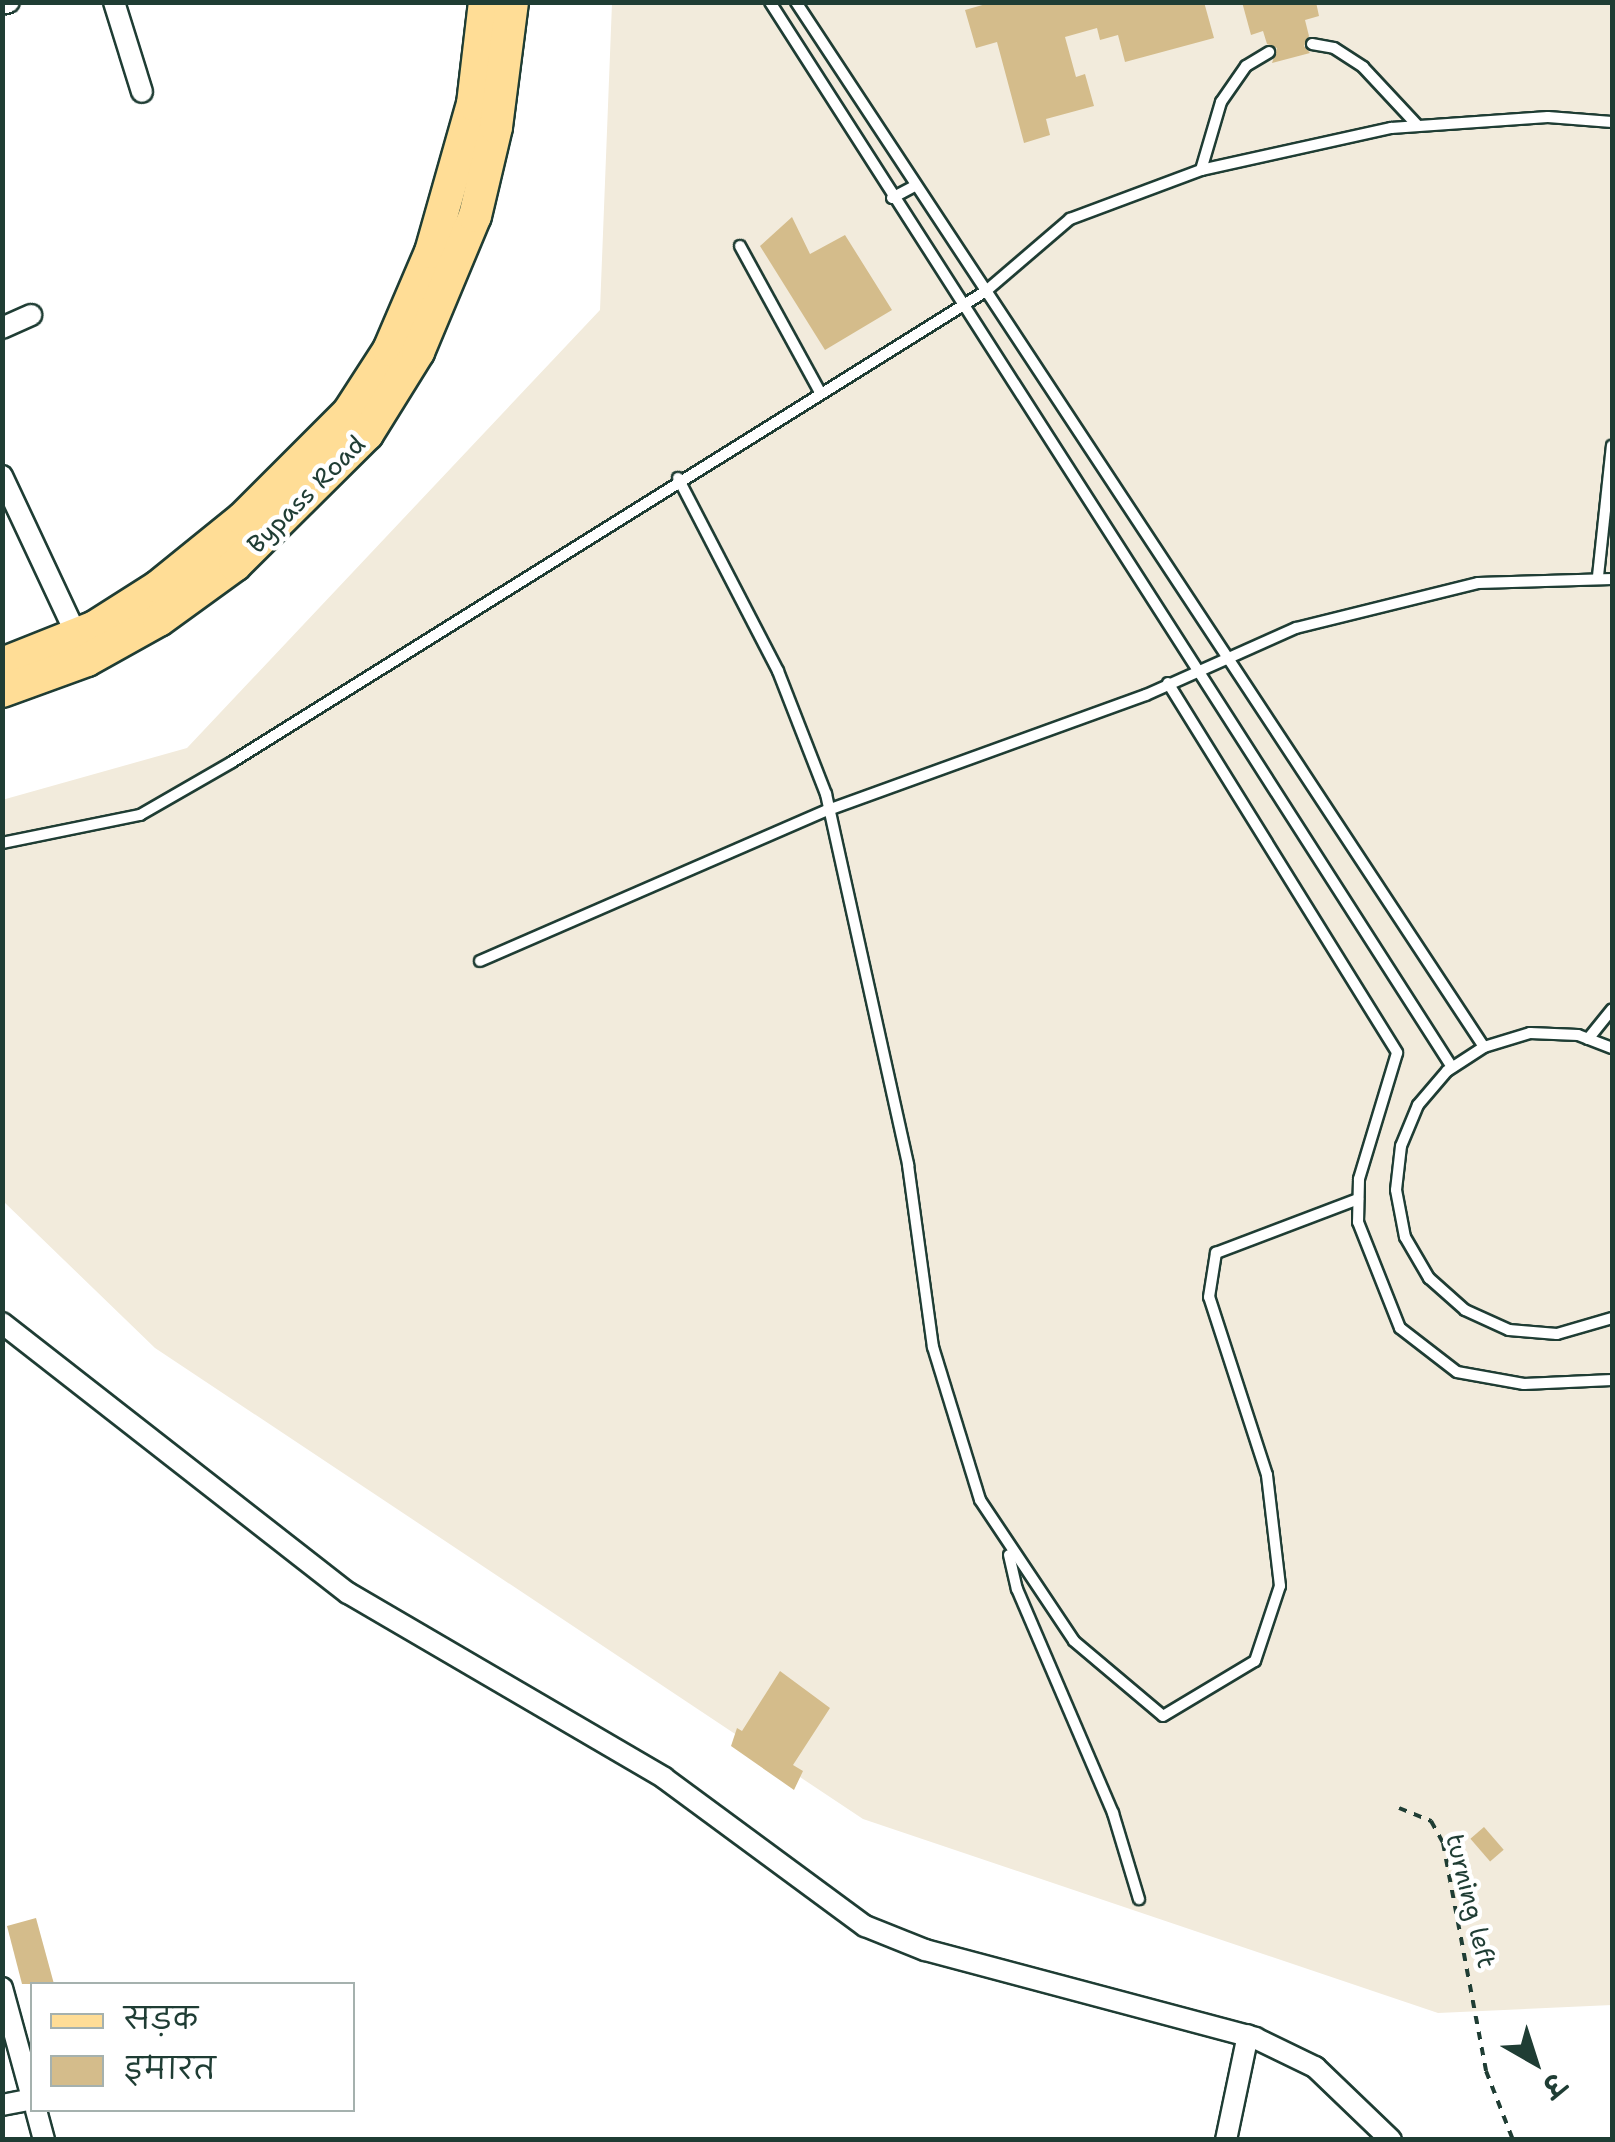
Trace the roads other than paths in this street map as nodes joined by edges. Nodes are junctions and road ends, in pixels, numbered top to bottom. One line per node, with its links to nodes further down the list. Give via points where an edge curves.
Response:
1 (114, 2): 8 (street)
2 (486, 2): 25 (main road, Bypass Road, via 474,104 431,252 389,350 349,412 242,519 158,587)
3 (512, 2): 30 (main road, Bypass Road, via 496,127 474,216 418,352 367,434 249,552 159,620 87,660)
4 (770, 2): 13 (lane)
5 (796, 2): 12 (lane)
6 (1312, 44): 10 (lane, via 1334,48 1363,67)
7 (1269, 52): 11 (lane, via 1246,66 1221,102)
8 (142, 92)
9 (1612, 122): 10 (lane, via 1548,117)
10 (1417, 126): 11 (lane)
11 (1201, 170): 15 (lane, via 1070,219)
12 (916, 185): 13 (lane); 15 (lane)
13 (892, 198): 16 (lane)
14 (740, 246): 19 (lane)
15 (986, 291): 16 (lane); 26 (lane)
16 (964, 305): 19 (lane); 28 (lane)
17 (31, 314): 18 (street)
18 (2, 328)
19 (820, 392): 22 (lane)
20 (1612, 446): 23 (lane)
21 (2, 476): 25 (street)
22 (678, 478): 31 (lane, via 784,686); 32 (lane, via 140,814)
23 (1598, 576): 24 (lane); 26 (lane, via 1478,582 1296,628)
24 (1612, 579)
25 (77, 636): 27 (main road, Bypass Road)
26 (1226, 657): 28 (lane); 36 (lane)
27 (2, 664)
28 (1196, 671): 29 (lane); 38 (lane)
29 (1168, 684): 31 (lane); 39 (lane, via 1397,1053)
30 (2, 691)
31 (828, 810): 33 (lane); 43 (lane, via 908,1166 934,1348 980,1500)
32 (2, 844)
33 (480, 960)
34 (1612, 1010): 35 (lane)
35 (1588, 1040): 36 (lane, via 1530,1033); 37 (lane)
36 (1484, 1046): 38 (lane)
37 (1612, 1048)
38 (1452, 1068): 40 (lane, via 1418,1105 1401,1146 1406,1237 1429,1278 1465,1310 1508,1330 1556,1334)
39 (1358, 1198): 42 (lane, via 1358,1222 1378,1283 1400,1328 1427,1352 1457,1372 1524,1384); 43 (lane, via 1216,1252 1210,1270 1208,1297 1251,1411 1275,1536 1280,1586 1255,1661 1164,1716 1074,1641)
40 (1612, 1318)
41 (2, 1323): 46 (street, via 348,1593 664,1778 865,1926 926,1950)
42 (1612, 1380)
43 (1006, 1545): 44 (lane, via 1017,1589 1118,1827)
44 (1139, 1899)
45 (2, 1988): 47 (street)
46 (1248, 2036): 52 (street); 53 (street, via 1314,2067)
47 (30, 2091)
48 (30, 2099): 49 (street)
49 (2, 2106)
50 (37, 2112): 51 (street)
51 (44, 2140)
52 (1226, 2140)
53 (1391, 2140)

